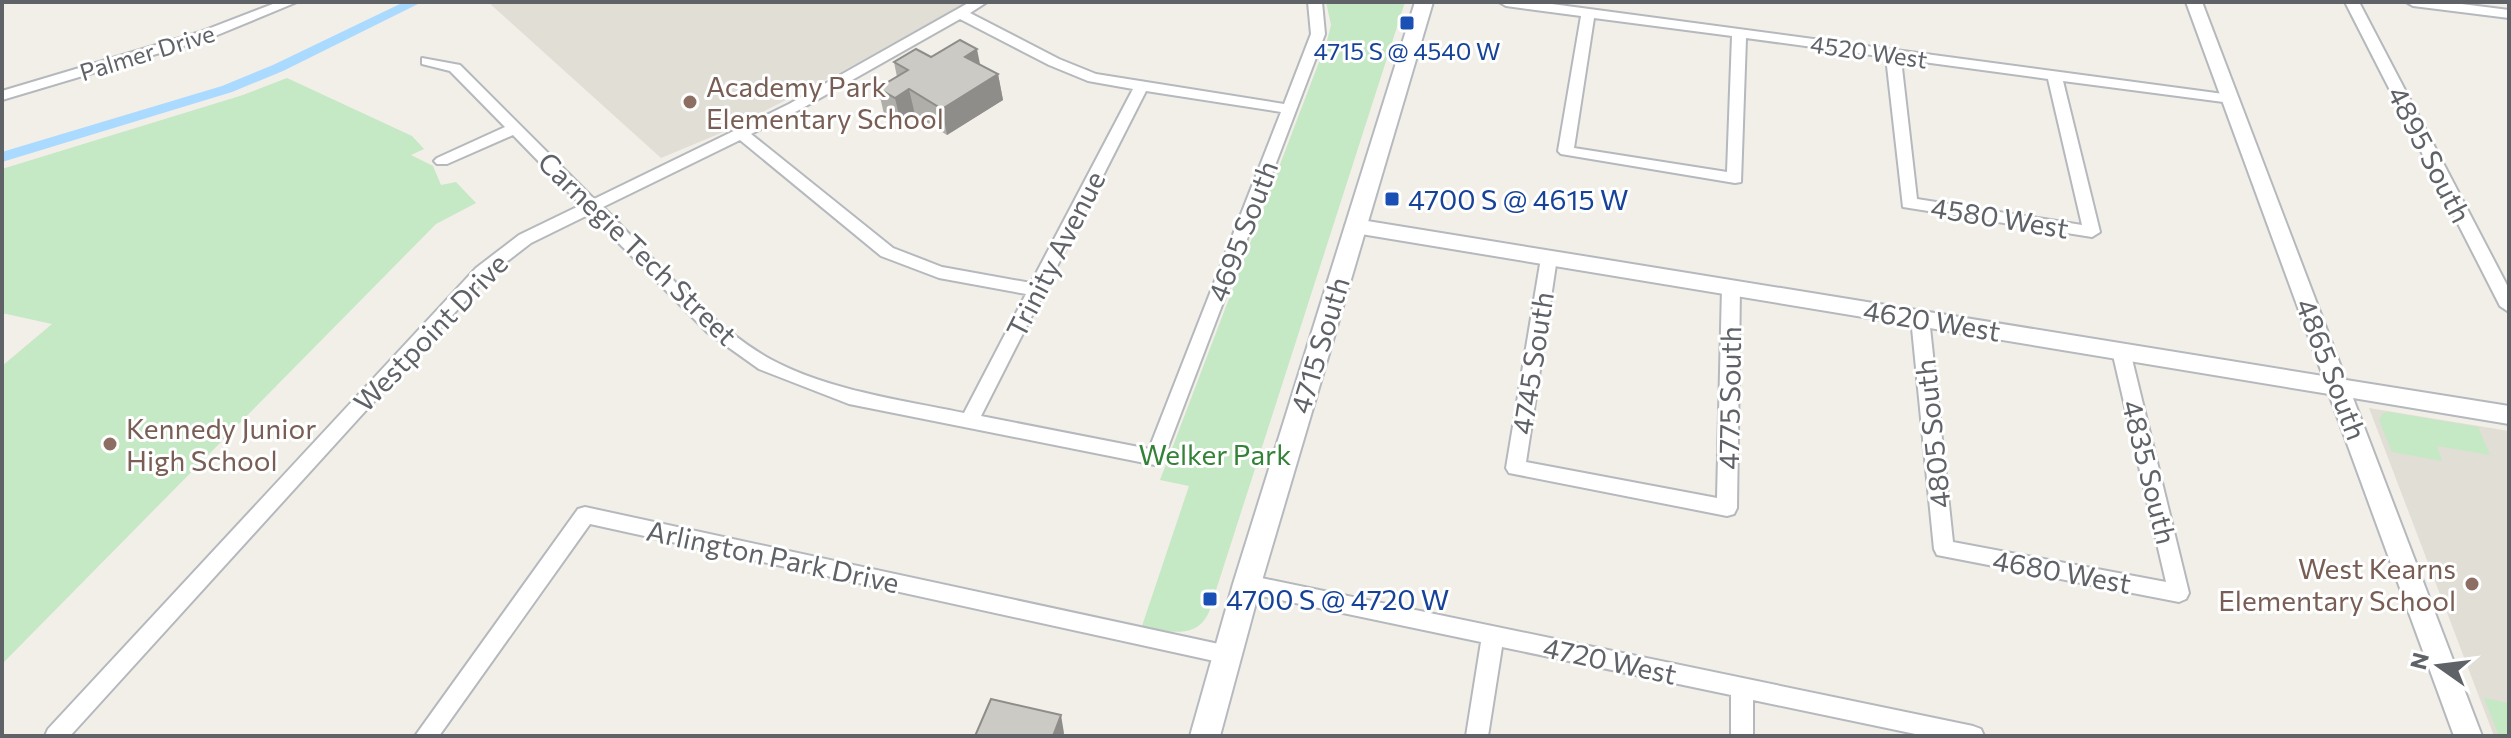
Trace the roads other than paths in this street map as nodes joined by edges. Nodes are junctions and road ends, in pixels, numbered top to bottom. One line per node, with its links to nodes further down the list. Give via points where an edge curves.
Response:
1 (290, 2): 17 (street, Palmer Drive, via 205,35)
2 (980, 2): 9 (street, Westpoint Drive)
3 (1315, 2): 19 (street, 4695 South, via 1318,34)
4 (1424, 2): 24 (main road, 4715 South)
5 (1506, 2): 10 (street, 4520 West)
6 (2194, 2): 18 (street, 4865 South)
7 (2352, 2): 28 (street, 4895 South)
8 (2413, 2): 11 (street)
9 (960, 13): 16 (street, via 1071,70); 21 (street, Westpoint Drive)
10 (1588, 13): 12 (street, 4520 West); 12 (street, via 1566,151 1735,178)
11 (2509, 14)
12 (1739, 33): 13 (street, 4520 West)
13 (1893, 54): 15 (street, 4520 West); 15 (street, 4580 West, via 1909,203 2092,232)
14 (427, 61): 20 (street, Carnegie Tech Street, via 455,68)
15 (2055, 76): 18 (street, 4520 West)
16 (1141, 87): 19 (street); 27 (street, Trinity Avenue)
17 (2, 96)
18 (2231, 99): 31 (street, 4865 South)
19 (1289, 109): 34 (street, 4695 South)
20 (516, 128): 22 (street); 23 (street, Carnegie Tech Street)
21 (741, 133): 23 (street, Westpoint Drive); 27 (street, via 887,252 939,272)
22 (442, 161)
23 (592, 206): 33 (street, Carnegie Tech Street, via 713,328 765,364 840,395); 42 (street, Westpoint Drive, via 525,239 482,272)
24 (1355, 226): 25 (street, 4620 West); 37 (main road, 4715 South)
25 (1549, 258): 26 (street, 4620 West); 35 (street, 4745 South, via 1516,468)
26 (1731, 287): 29 (street, 4620 West); 35 (street, 4775 South)
27 (1036, 290): 33 (street, Trinity Avenue)
28 (2509, 306)
29 (1920, 318): 30 (street, 4620 West); 36 (street, 4805 South)
30 (2121, 351): 31 (street, 4620 West); 38 (street, 4835 South)
31 (2338, 386): 32 (street, 4620 West); 48 (street, 4865 South)
32 (2509, 415)
33 (969, 421): 34 (street, Carnegie Tech Street)
34 (1155, 458)
35 (1727, 508)
36 (1944, 549): 38 (street, 4680 West)
37 (1247, 584): 39 (street, 4720 West); 40 (main road, 4715 South)
38 (2179, 593)
39 (1493, 636): 41 (street, 4720 West); 45 (street)
40 (1228, 655): 43 (street, Arlington Park Drive, via 585,515); 44 (main road, 4715 South)
41 (1742, 688): 46 (street); 47 (street, 4720 West)
42 (56, 736)
43 (426, 736)
44 (1205, 736)
45 (1477, 736)
46 (1742, 736)
47 (1973, 736)
48 (2468, 736)

